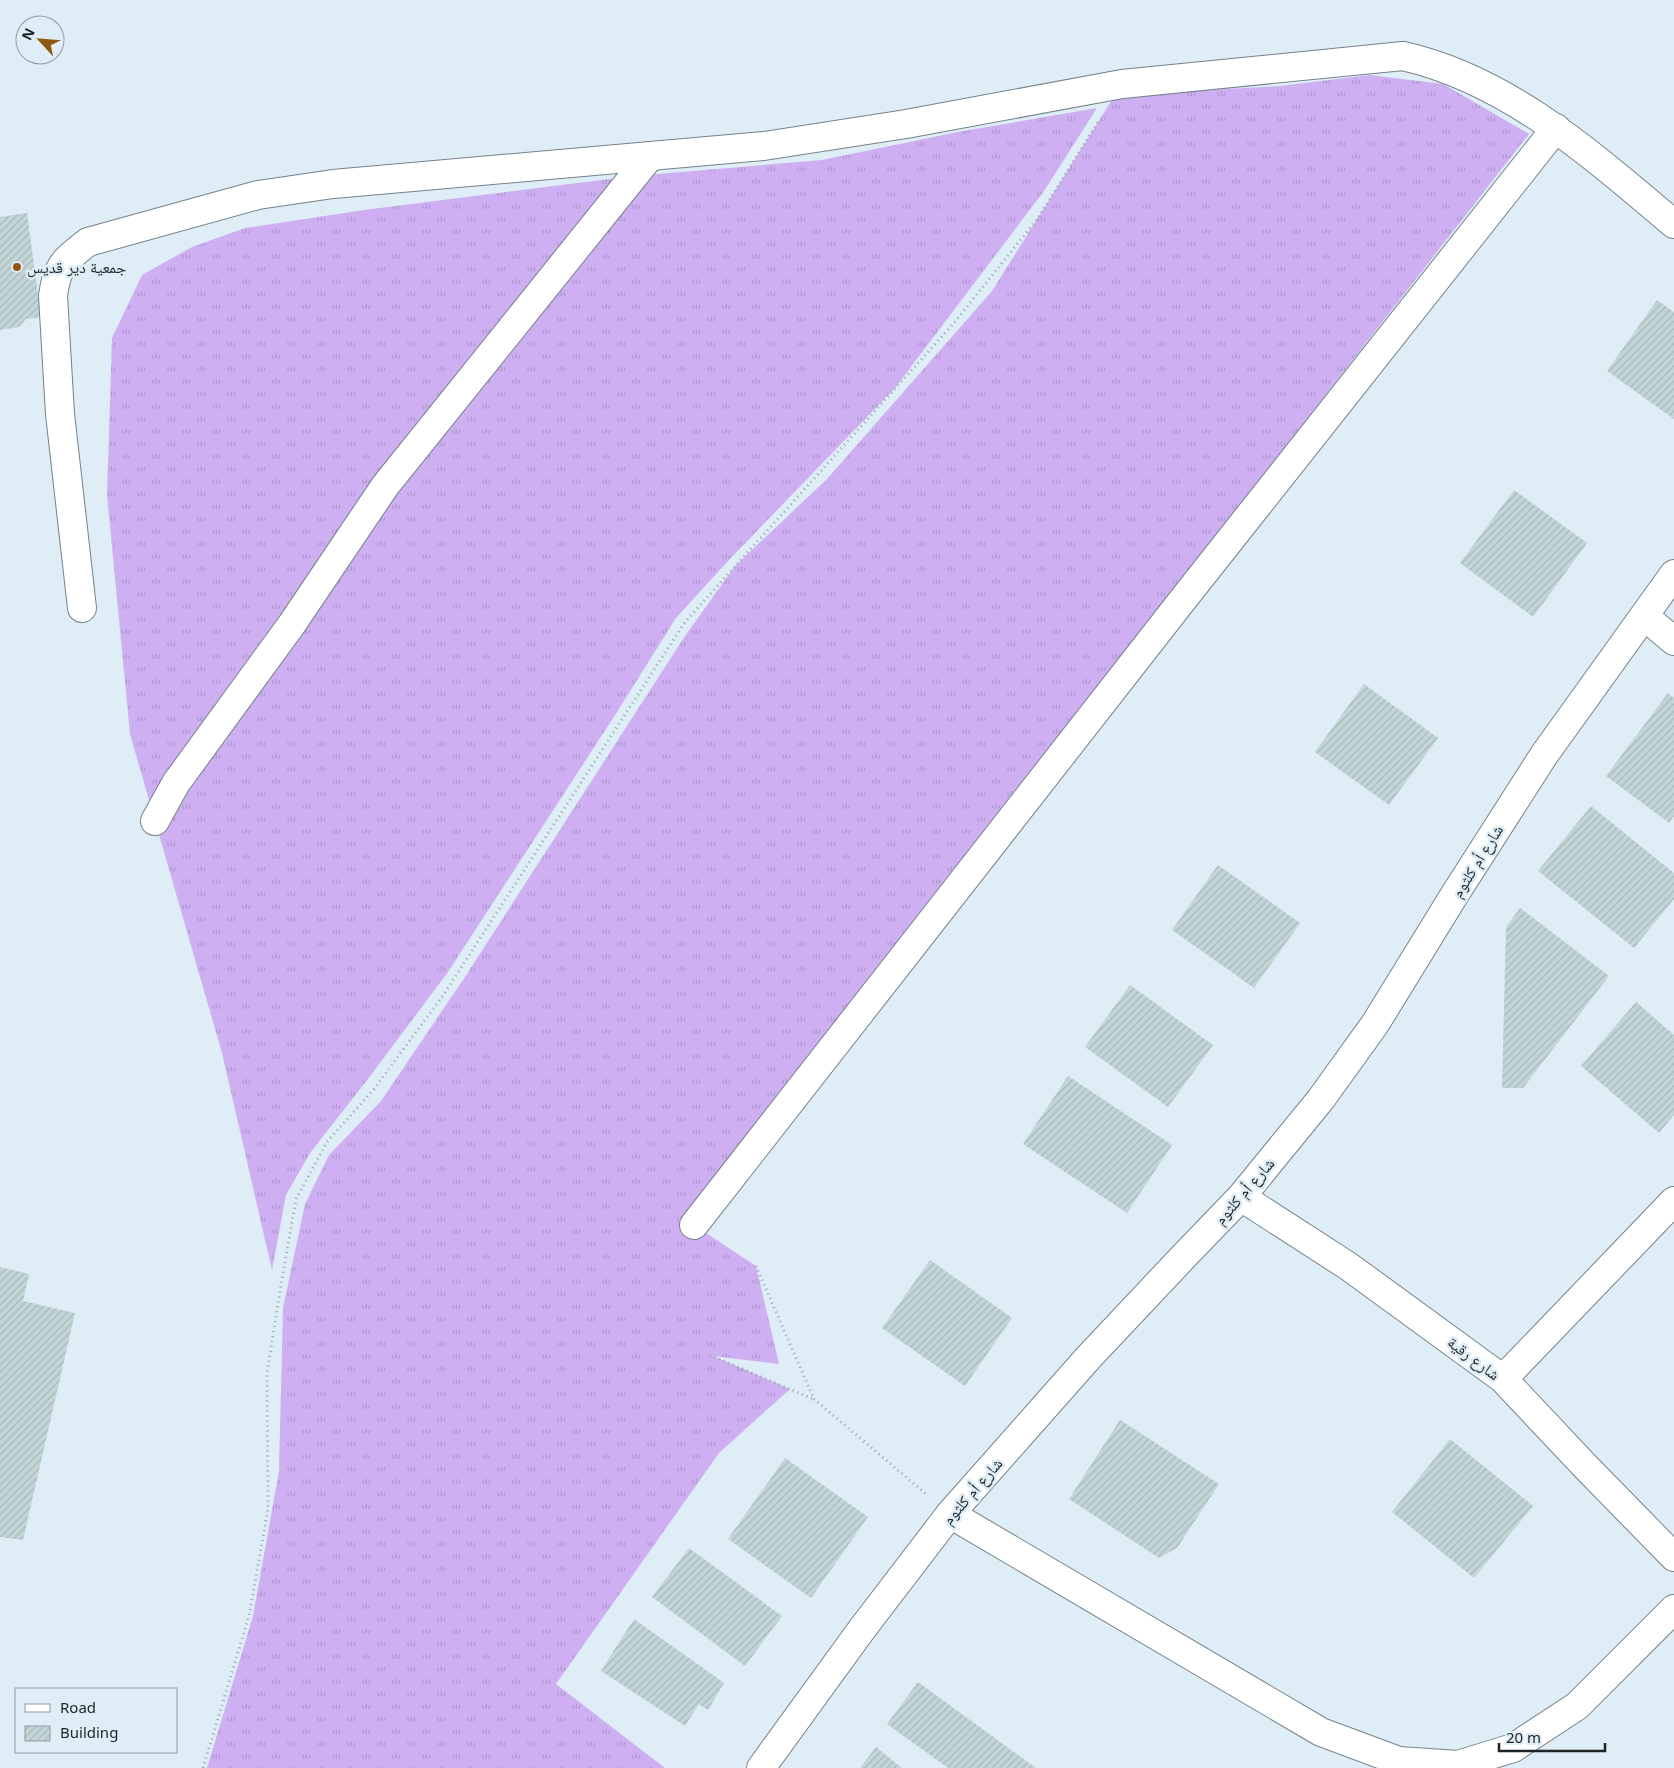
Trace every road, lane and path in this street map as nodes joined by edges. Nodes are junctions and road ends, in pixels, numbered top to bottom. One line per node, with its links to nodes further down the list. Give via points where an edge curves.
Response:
1 (1122, 84): 2 (street, via 1403,56 1459,73); 3 (street, via 906,124 764,146); 20 (path, via 1038,218 954,324 685,622 442,997 374,1089 328,1142 296,1199 268,1373 268,1509 249,1616)
2 (1556, 128): 4 (street); 12 (street)
3 (650, 156): 6 (street, via 333,184 258,195 88,242 65,260 55,279 53,296 60,414); 9 (street, via 384,486 292,624 176,783)
4 (1674, 224)
5 (1674, 574): 7 (street, شارع أم كلثوم)
6 (82, 608)
7 (1644, 616): 8 (street); 10 (street, شارع أم كلثوم, via 1544,755 1375,1024 1321,1099)
8 (1674, 641)
9 (155, 821)
10 (1241, 1197): 15 (street, شارع رقية, via 1348,1266); 17 (street, شارع أم كلثوم, via 1088,1358)
11 (1674, 1201): 15 (street)
12 (694, 1225)
13 (756, 1266): 16 (path)
14 (710, 1355): 16 (path)
15 (1503, 1378): 18 (street, شارع رقية)
16 (814, 1399): 17 (path)
17 (950, 1514): 19 (street, via 1321,1732 1399,1761 1458,1765 1513,1748 1577,1706); 21 (street, شارع أم كلثوم)
18 (1674, 1558)
19 (1674, 1610)
20 (203, 1768)
21 (761, 1768)

